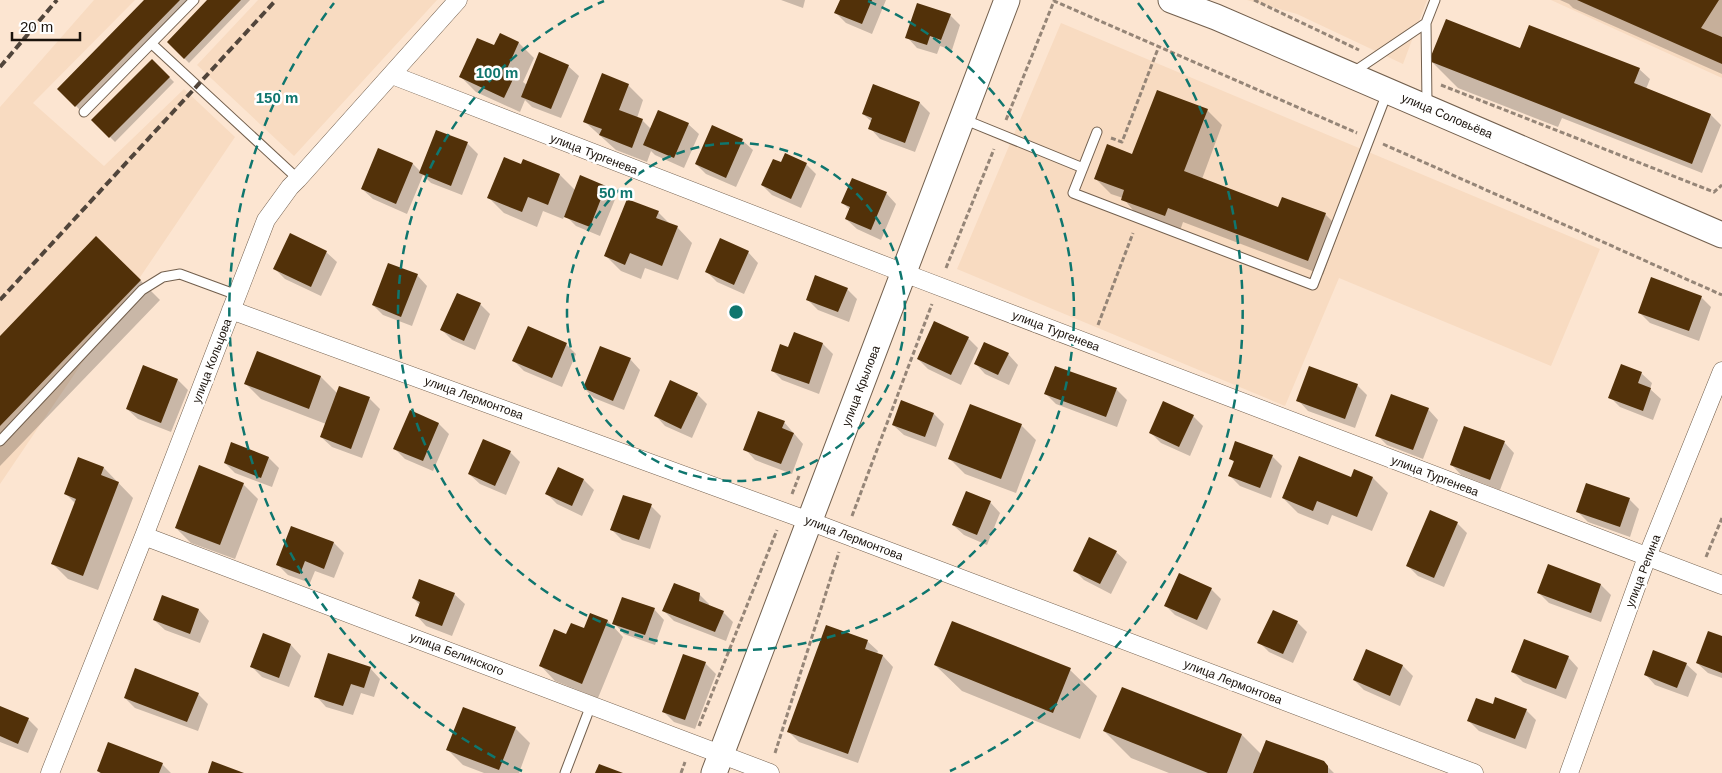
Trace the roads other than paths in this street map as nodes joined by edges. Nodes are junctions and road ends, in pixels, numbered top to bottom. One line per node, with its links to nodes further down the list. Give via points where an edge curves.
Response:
1 (194, 0): 8 (lane)
2 (458, 0): 10 (street, улица Кольцова)
3 (1007, 0): 14 (main road, улица Крылова)
4 (1171, 0): 6 (main road, улица Соловьёва)
5 (1435, 0): 7 (lane)
6 (1204, 6): 9 (main road, улица Соловьёва)
7 (1426, 23): 9 (lane); 12 (lane)
8 (152, 44): 13 (lane); 17 (lane)
9 (1350, 74): 11 (main road, улица Соловьёва)
10 (392, 75): 17 (street, улица Кольцова); 19 (street, улица Тургенева)
11 (1388, 90): 12 (main road, улица Соловьёва); 16 (lane, via 1313,285 1073,194)
12 (1427, 107): 18 (main road, улица Соловьёва)
13 (84, 112)
14 (962, 119): 16 (lane); 19 (main road, улица Крылова)
15 (1097, 132): 16 (lane)
16 (1083, 168)
17 (298, 179): 20 (street, улица Кольцова, via 266,220)
18 (1722, 234)
19 (904, 273): 23 (main road, улица Крылова); 25 (street, улица Тургенева)
20 (234, 302): 22 (lane, via 180,274 163,277 142,290); 23 (street, улица Лермонтова); 24 (street, улица Кольцова)
21 (1722, 371): 25 (street, улица Репина)
22 (0, 441)
23 (810, 521): 28 (main road, улица Крылова); 32 (street, улица Лермонтова)
24 (144, 536): 27 (street, улица Белинского); 29 (street, улица Кольцова)
25 (1647, 557): 26 (street, улица Тургенева); 33 (street, улица Репина)
26 (1722, 585)
27 (591, 705): 28 (street, улица Белинского); 30 (lane)
28 (718, 764): 31 (street, улица Белинского)
29 (50, 773)
30 (565, 773)
31 (769, 773)
32 (1474, 773)
33 (1570, 773)

